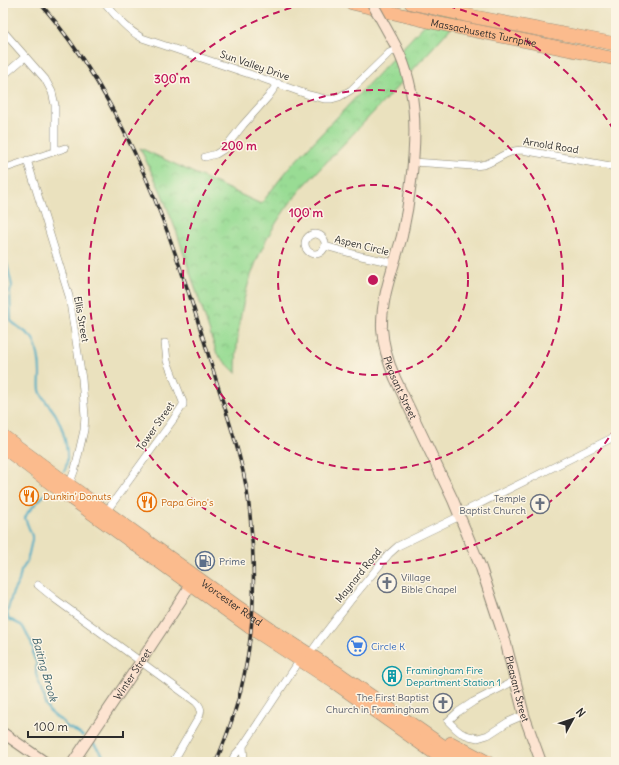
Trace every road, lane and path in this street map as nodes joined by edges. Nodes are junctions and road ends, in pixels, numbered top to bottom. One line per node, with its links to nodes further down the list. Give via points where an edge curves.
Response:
1 (105, 3): 11 (street, Sun Valley Drive, via 127,28 142,38)
2 (352, 3): 9 (highway, Massachusetts Turnpike, via 436,23)
3 (372, 3): 7 (main road, Pleasant Street, bridge)
4 (411, 3): 6 (highway, Massachusetts Turnpike)
5 (3, 31): 8 (street)
6 (616, 44)
7 (398, 49): 11 (street, Sun Valley Drive, via 385,57 351,90 332,99 317,97); 16 (main road, Pleasant Street, via 407,74 413,104)
8 (25, 56): 10 (street); 13 (street, via 45,79 54,97)
9 (616, 59)
10 (3, 76)
11 (278, 83): 14 (street, via 224,149)
12 (65, 148): 13 (street)
13 (55, 152): 15 (street)
14 (205, 157)
15 (27, 160): 18 (street); 25 (street, Ellis Street, via 69,296 82,379 84,430)
16 (413, 162): 17 (street, Arnold Road, via 473,166 486,164 512,151 522,150); 20 (main road, Pleasant Street, via 406,214)
17 (616, 167)
18 (3, 168)
19 (325, 246): 20 (street, Aspen Circle)
20 (394, 263): 27 (main road, Pleasant Street, via 383,315 385,349 395,378)
21 (165, 343): 26 (street, Tower Street, via 167,362 183,402 182,406)
22 (3, 436): 25 (highway, Worcester Road)
23 (616, 436): 27 (street, Maynard Road)
24 (3, 447): 29 (highway, Worcester Road)
25 (69, 485): 26 (highway, Worcester Road)
26 (106, 512): 30 (highway, Worcester Road)
27 (459, 515): 30 (street, Maynard Road, via 398,546 389,554); 32 (main road, Pleasant Street, via 488,586)
28 (38, 585): 31 (street)
29 (191, 585): 30 (highway, Worcester Road, via 251,628); 31 (main road, Winter Street)
30 (305, 658): 33 (highway, Worcester Road, via 341,675); 36 (highway, Worcester Road, via 334,682); 37 (street, Maynard Road)
31 (141, 661): 39 (main road, Winter Street); 40 (street, via 201,708 199,717)
32 (516, 680): 34 (main road, Pleasant Street); 34 (street, via 472,702 448,721 461,732 478,738)
33 (392, 711): 45 (highway, Worcester Road); 46 (highway)
34 (524, 714): 47 (main road, Pleasant Street)
35 (3, 733): 38 (main road)
36 (409, 735): 43 (highway); 44 (highway, Worcester Road)
37 (243, 746): 41 (street, Maynard Road); 42 (street)
38 (46, 762)
39 (72, 762)
40 (173, 762)
41 (232, 762)
42 (244, 762)
43 (438, 762)
44 (447, 762)
45 (466, 762)
46 (487, 762)
47 (541, 762)

